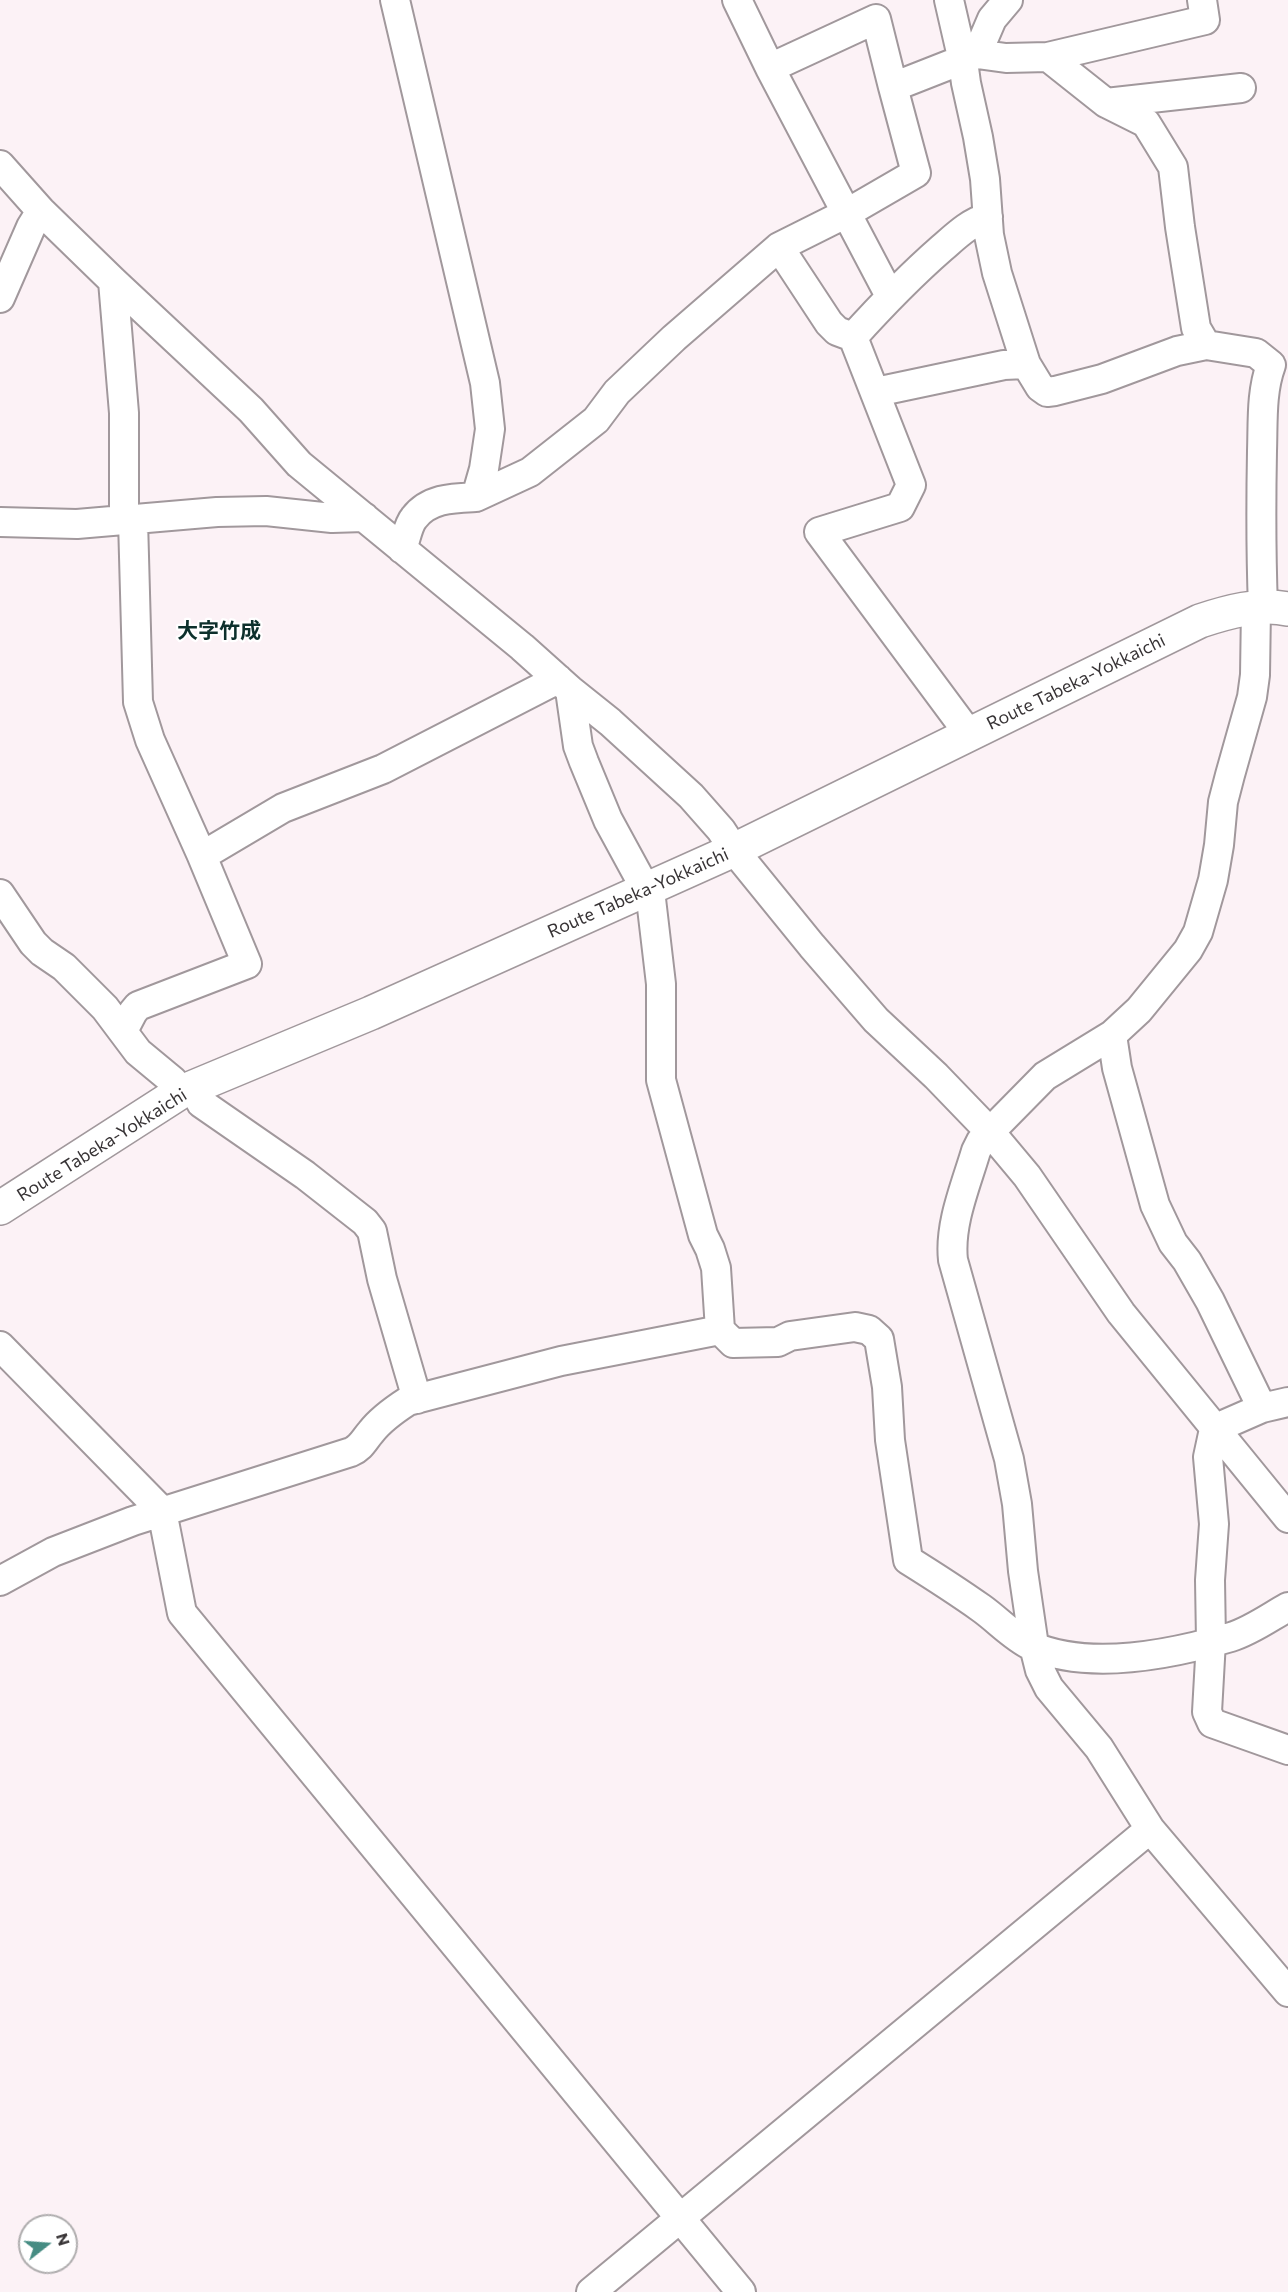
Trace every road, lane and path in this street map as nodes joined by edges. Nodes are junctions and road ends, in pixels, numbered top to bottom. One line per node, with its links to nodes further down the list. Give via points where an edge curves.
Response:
1 (394, 0): 25 (street, via 485,383 490,429)
2 (737, 0): 8 (street)
3 (949, 0): 6 (street)
4 (1008, 0): 6 (street)
5 (1202, 0): 7 (street, via 1205,20)
6 (970, 57): 7 (street); 9 (street); 15 (street, via 966,83 985,179)
7 (1048, 57): 11 (street)
8 (770, 68): 9 (street, via 876,19); 14 (street)
9 (893, 87): 14 (street, via 916,173)
10 (1241, 88): 11 (street)
11 (1106, 103): 21 (street, via 1146,123 1173,167 1196,328)
12 (0, 165): 13 (street)
13 (41, 211): 17 (street); 19 (street)
14 (847, 213): 16 (street); 18 (street)
15 (988, 217): 18 (street, via 973,222); 22 (street, via 997,273)
16 (779, 247): 20 (street, via 829,322 837,331); 25 (street, via 674,338 617,392 596,420 530,472)
17 (113, 281): 26 (street, via 251,410 299,464); 27 (street)
18 (890, 296): 20 (street)
19 (0, 298)
20 (853, 337): 24 (street)
21 (1206, 345): 22 (street, via 1055,392 1040,387); 23 (street, via 1256,353)
22 (1026, 364): 24 (street)
23 (1279, 369): 30 (street, via 1266,378 1264,401 1261,523)
24 (876, 392): 32 (street, via 911,485 900,507 819,532)
25 (476, 497): 29 (street, via 445,499 428,506 414,518)
26 (364, 517): 27 (street, via 266,511); 29 (street)
27 (129, 520): 28 (street, via 77,524); 34 (street, via 138,702 150,740)
28 (0, 522)
29 (402, 549): 31 (street)
30 (1269, 608): 32 (main road, Route Tabeka-Yokkaichi, via 1225,613 1200,621); 38 (street, via 1252,697 1223,802 1219,845 1203,919 1188,950 1139,1010)
31 (564, 685): 33 (street, via 691,796); 34 (street, via 383,770 283,808); 35 (street, via 584,762 608,820)
32 (969, 734): 33 (main road, Route Tabeka-Yokkaichi)
33 (734, 850): 35 (main road, Route Tabeka-Yokkaichi); 40 (street, via 876,1020)
34 (202, 856): 37 (street, via 247,964 138,1006)
35 (648, 889): 39 (main road, Route Tabeka-Yokkaichi); 42 (street, via 662,984 661,1080 703,1235 716,1268)
36 (0, 894): 37 (street, via 33,943 64,967)
37 (123, 1031): 39 (street, via 138,1052)
38 (1112, 1035): 40 (street, via 1045,1076 997,1122); 45 (street, via 1117,1068 1155,1205 1173,1243)
39 (187, 1090): 41 (main road, Route Tabeka-Yokkaichi); 44 (street, via 305,1175 372,1231)
40 (991, 1133): 46 (street, via 1027,1176 1121,1313); 52 (street, via 976,1151 952,1248 1009,1459)
41 (0, 1208)
42 (720, 1330): 44 (street, via 561,1360); 52 (street, via 739,1344 778,1342 790,1336 855,1327 869,1330 879,1339 908,1560)
43 (0, 1346): 47 (street)
44 (417, 1399): 47 (street, via 390,1413 358,1449)
45 (1275, 1405): 46 (street)
46 (1214, 1429): 48 (street); 51 (street, via 1208,1457 1214,1524)
47 (162, 1511): 49 (street, via 74,1543); 56 (street, via 182,1613)
48 (1288, 1518)
49 (0, 1581)
50 (1288, 1607): 51 (street, via 1244,1631)
51 (1211, 1641): 52 (street, via 1136,1657 1062,1654); 53 (street, via 1207,1712 1212,1723)
52 (1034, 1646): 54 (street, via 1049,1688 1099,1748)
53 (1288, 1750)
54 (1150, 1829): 55 (street); 56 (street)
55 (1288, 1992)
56 (681, 2218): 57 (street); 58 (street)
57 (591, 2292)
58 (741, 2292)

